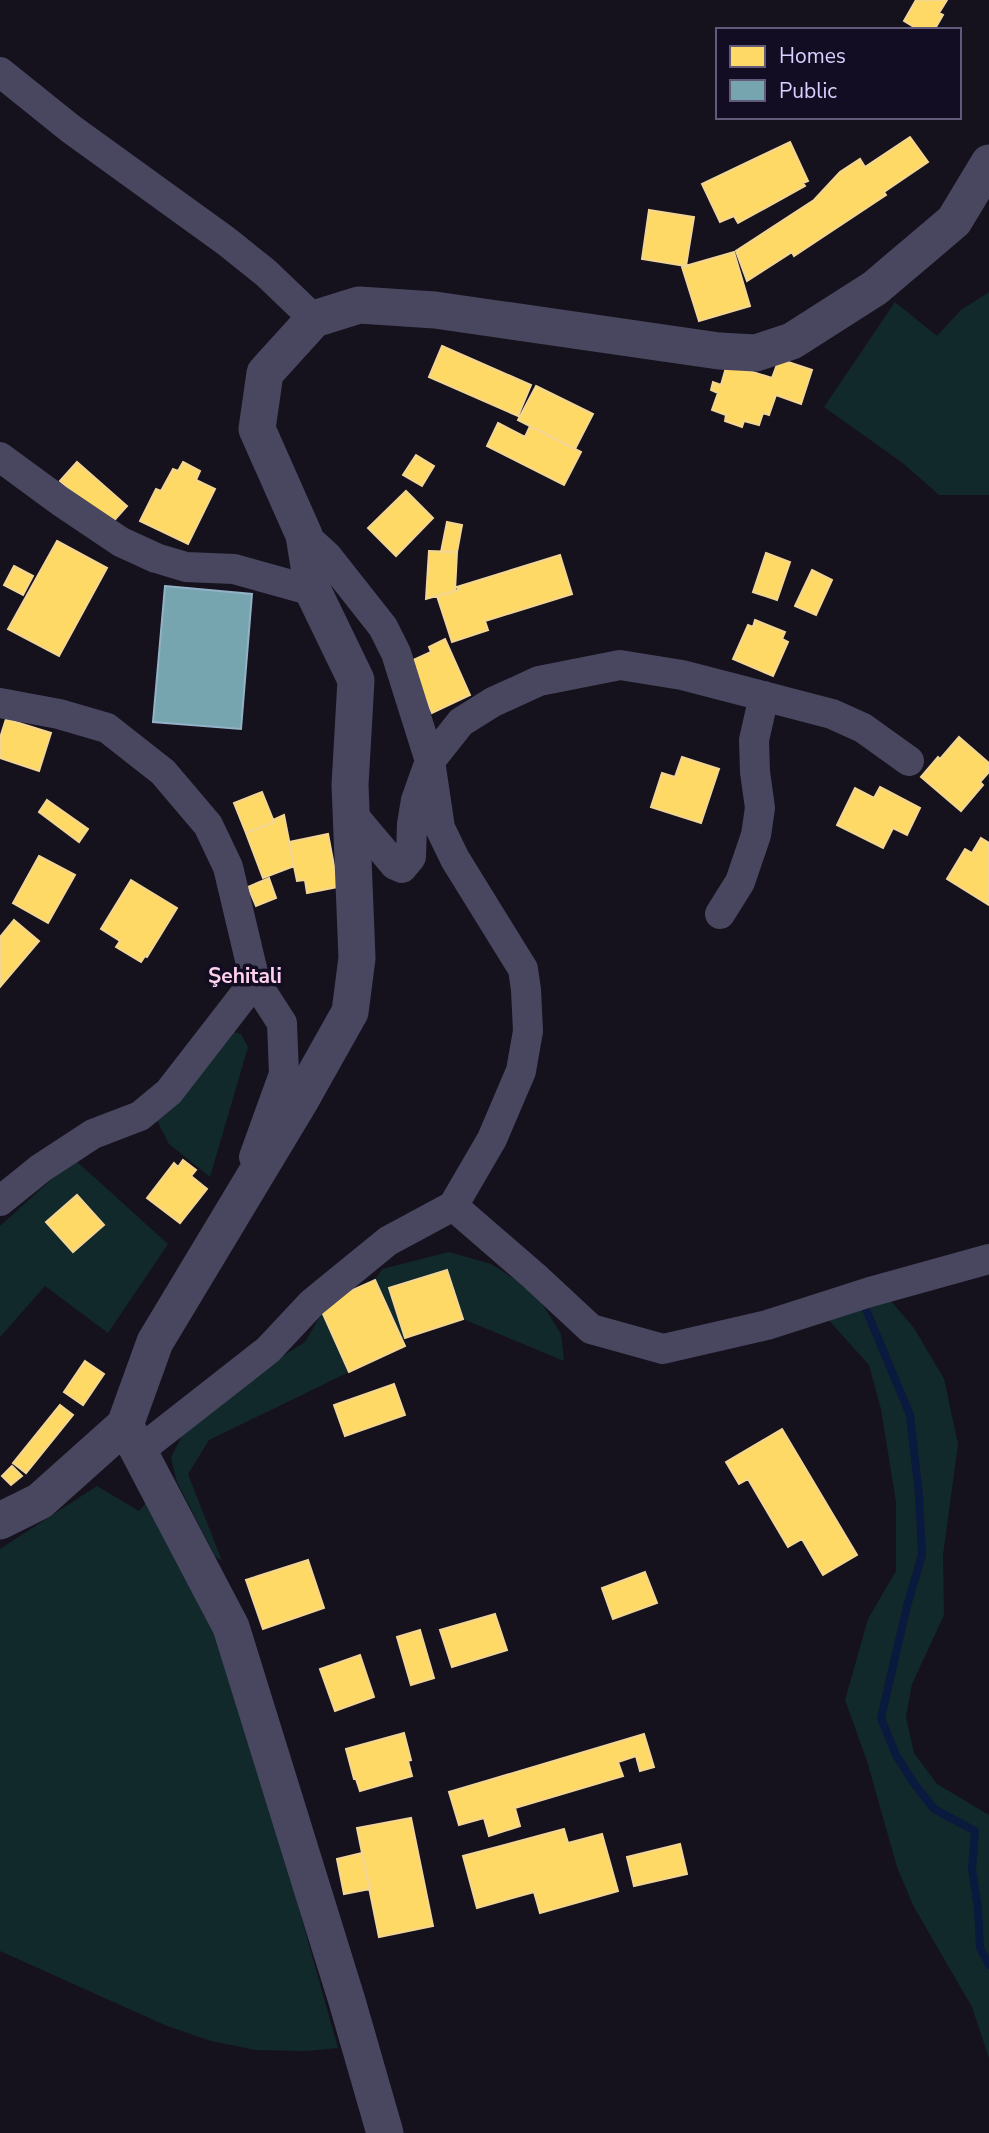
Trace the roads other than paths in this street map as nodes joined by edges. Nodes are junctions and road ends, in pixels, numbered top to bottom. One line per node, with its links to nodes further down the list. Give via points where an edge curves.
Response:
1 (0, 72): 3 (street, via 226,240)
2 (989, 163): 3 (street, via 954,221 875,288 792,341 755,353 435,310 359,305)
3 (314, 319): 5 (street, via 265,373 257,429)
4 (0, 457): 6 (street, via 121,542 156,558 186,566 234,569)
5 (304, 535): 6 (street); 9 (street, via 327,556 383,626)
6 (313, 591): 11 (street, via 356,680)
7 (764, 696): 9 (street, via 620,665 539,681 493,702 461,722); 10 (street, via 832,714 863,728); 12 (street, via 754,740 760,808 756,835 740,882)
8 (0, 703): 13 (street, via 107,728 163,772 208,825 228,867)
9 (430, 761): 11 (street, via 416,800 411,857 402,868); 15 (street, via 440,828 523,970 526,990 528,1031 521,1071 492,1139)
10 (909, 761)
11 (352, 814): 16 (street, via 357,958 350,1012)
12 (720, 914)
13 (255, 981): 14 (street, via 169,1092 140,1116 93,1134); 16 (street, via 282,1023 284,1074)
14 (0, 1201)
15 (453, 1206): 17 (street, via 591,1329 663,1349 767,1325); 18 (street, via 388,1241 312,1303 268,1350)
16 (235, 1210): 18 (street, via 155,1342)
17 (989, 1259)
18 (132, 1438): 19 (street, via 40,1501); 20 (street, via 230,1627)
19 (0, 1521)
20 (385, 2133)

